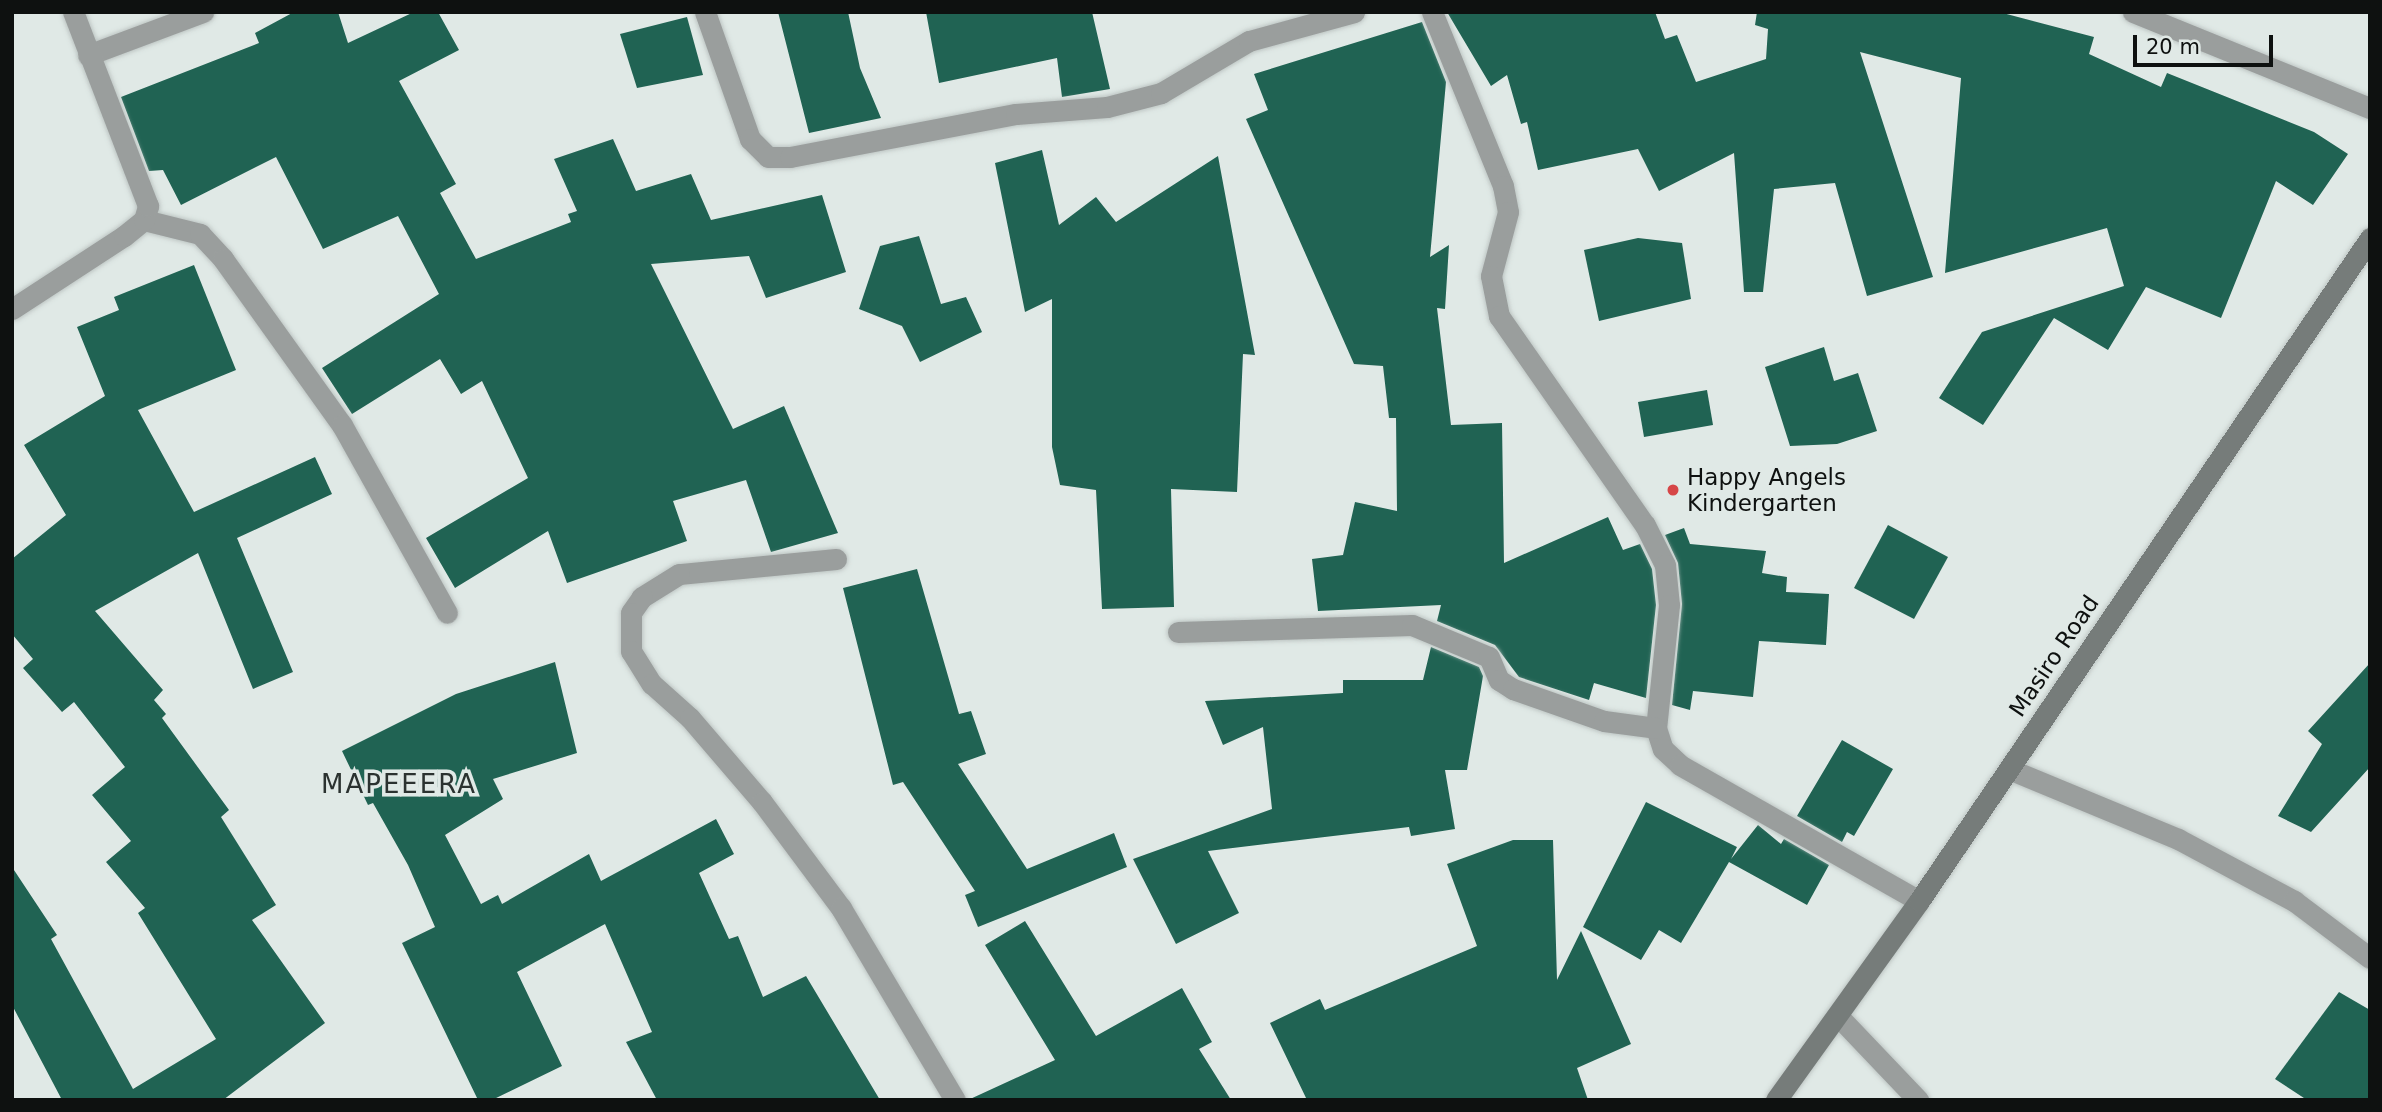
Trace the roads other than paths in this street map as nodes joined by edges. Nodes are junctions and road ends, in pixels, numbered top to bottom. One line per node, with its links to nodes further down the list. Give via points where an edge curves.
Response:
1 (72, 12): 7 (street)
2 (203, 12): 7 (street)
3 (705, 12): 4 (street, via 750,139 768,157 790,157 1016,114 1107,107 1161,93 1249,41)
4 (1354, 12)
5 (1432, 12): 15 (street, via 1503,186 1508,212 1491,276 1499,316 1645,525 1665,565 1669,605)
6 (2133, 12): 8 (street)
7 (88, 55): 9 (street, via 146,193)
8 (2370, 108)
9 (144, 220): 11 (street); 13 (street, via 200,234 223,259 342,425)
10 (2370, 238): 16 (main road, Masiro Road)
11 (12, 309)
12 (836, 559): 20 (street, via 679,574 642,597 631,613 631,651 652,684 762,802 841,908)
13 (447, 613)
14 (1178, 632): 15 (street, via 1412,625 1489,657 1499,680 1513,689 1604,721)
15 (1656, 728): 17 (street, via 1663,749 1680,765)
16 (2009, 769): 17 (main road, Masiro Road); 18 (street, via 2178,839 2294,901)
17 (1919, 901): 19 (main road, Masiro Road)
18 (2370, 957)
19 (1839, 1017): 21 (main road, Masiro Road); 22 (street)
20 (955, 1100)
21 (1776, 1100)
22 (1918, 1100)

